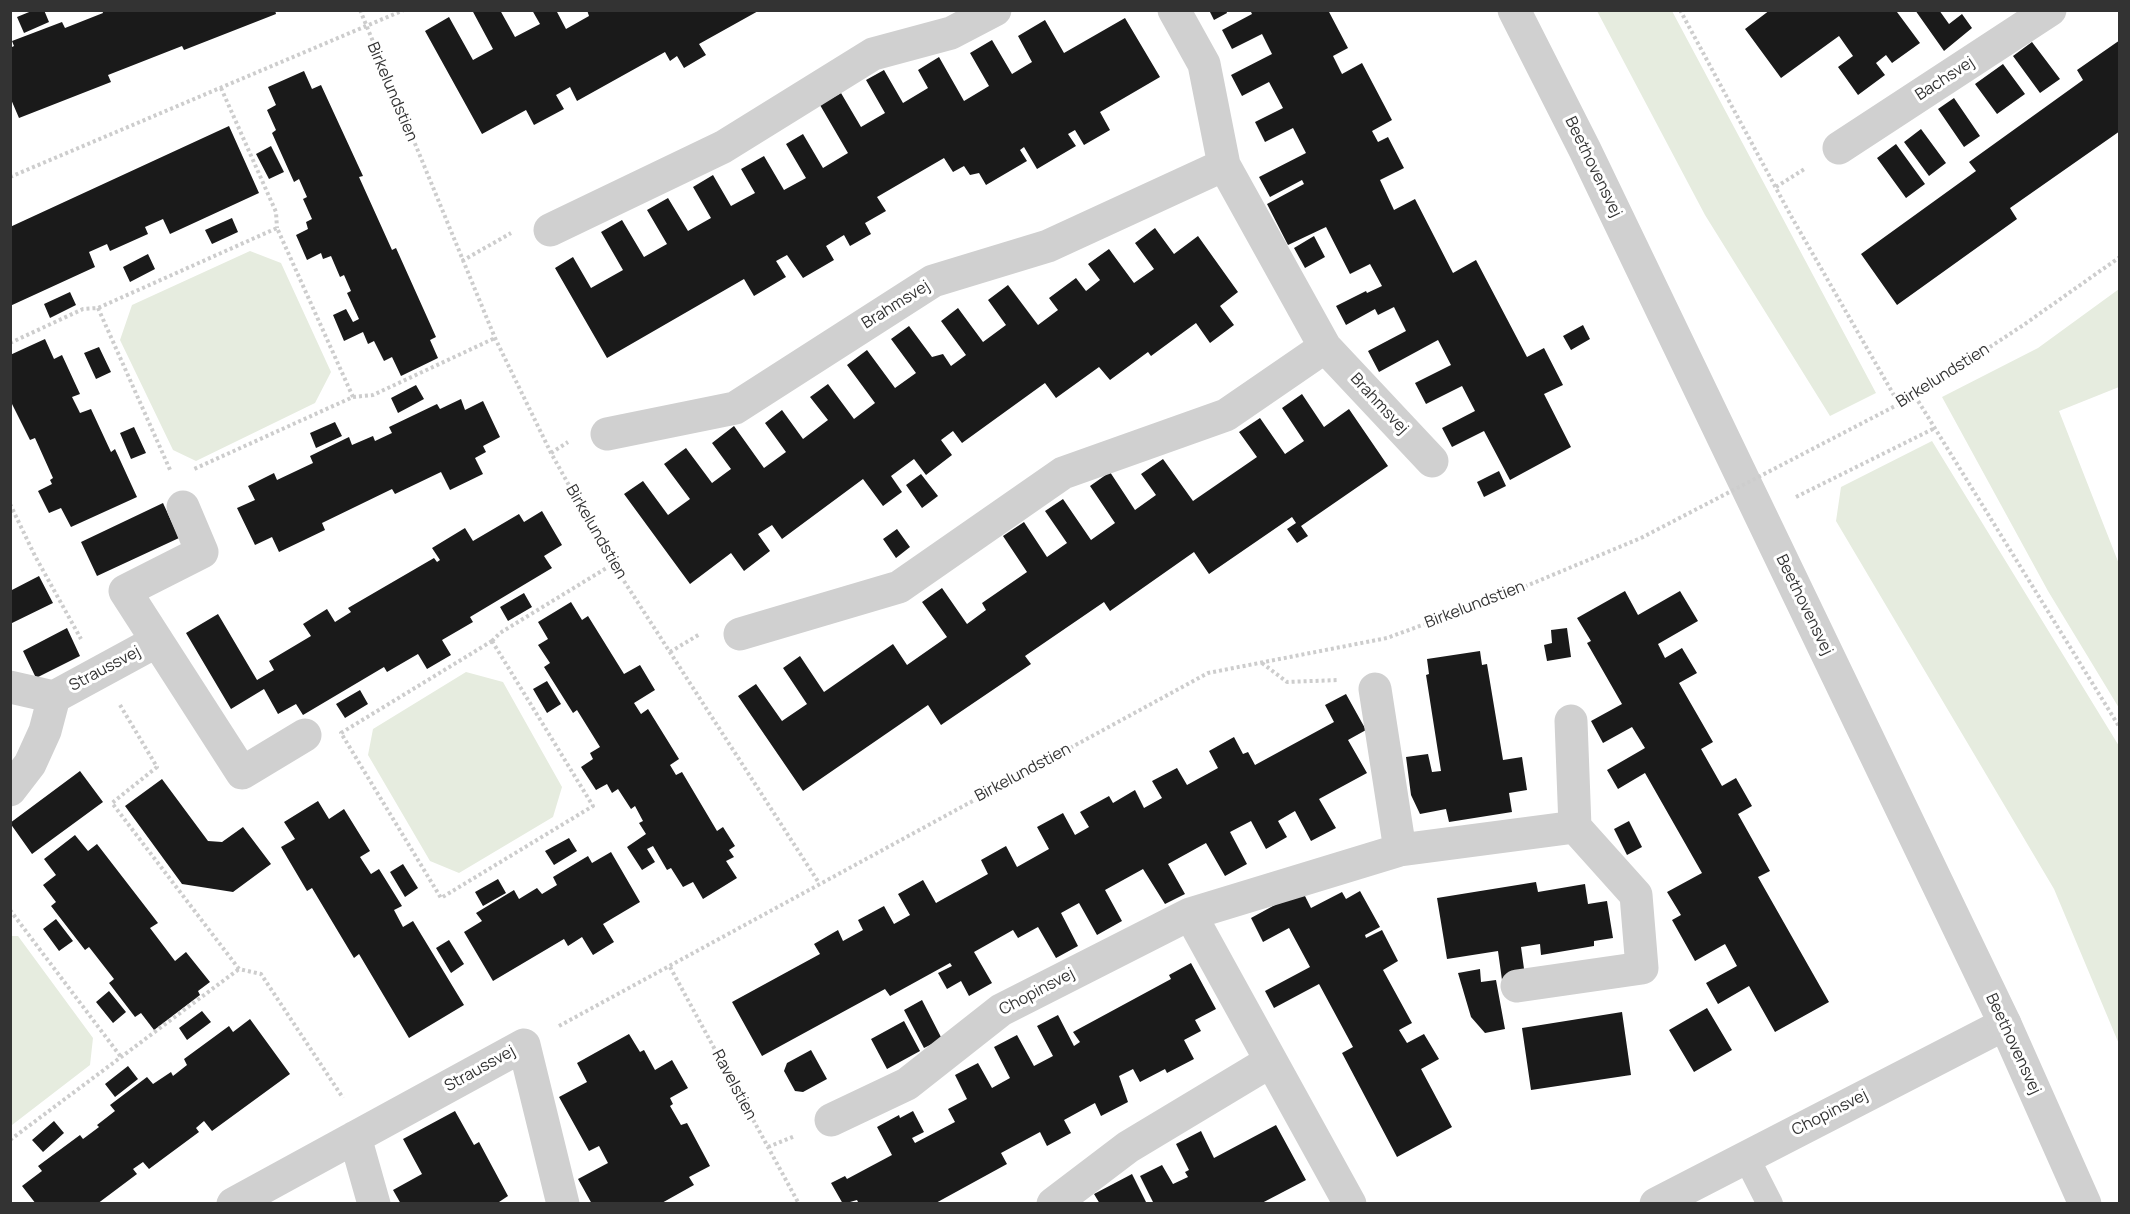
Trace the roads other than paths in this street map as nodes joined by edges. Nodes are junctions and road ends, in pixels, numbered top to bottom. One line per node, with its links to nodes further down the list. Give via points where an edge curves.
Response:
1 (995, 10): 7 (street, via 951,33 873,54 723,147)
2 (1174, 10): 6 (street, Brahmsvej, via 1204,63)
3 (1514, 10): 24 (street, Beethovensvej, via 1586,150)
4 (2050, 10): 5 (street, Bachsvej)
5 (1839, 148)
6 (1224, 165): 8 (street, Brahmsvej); 9 (street, Brahmsvej, via 1048,246 933,281 735,408)
7 (550, 230)
8 (1325, 347): 10 (street, Brahmsvej); 12 (street, via 1226,416 1064,472 899,587)
9 (607, 434)
10 (1432, 461)
11 (178, 492): 13 (street, Straussvej, via 202,552 125,591)
12 (740, 634)
13 (157, 641): 16 (street, Straussvej); 18 (street, Straussvej, via 242,772)
14 (10, 687): 16 (street, Straussvej)
15 (1375, 689): 21 (street)
16 (54, 697): 19 (street, Straussvej, via 30,764)
17 (1571, 721): 20 (street)
18 (305, 735)
19 (10, 790)
20 (1575, 827): 21 (street, Chopinsvej); 23 (street, via 1636,895 1642,968)
21 (1400, 850): 22 (street, Chopinsvej)
22 (1190, 914): 25 (street); 26 (street, Chopinsvej, via 1001,1010 907,1084)
23 (1516, 986)
24 (2005, 1024): 28 (street, Chopinsvej); 36 (street, Beethovensvej)
25 (1271, 1061): 32 (street, via 1128,1148); 33 (street)
26 (831, 1120)
27 (360, 1134): 29 (street, Straussvej); 30 (street); 31 (street, Straussvej, via 524,1045)
28 (1745, 1155): 34 (street, Chopinsvej); 35 (lane)
29 (232, 1203)
30 (374, 1203)
31 (563, 1203)
32 (1053, 1203)
33 (1350, 1203)
34 (1656, 1203)
35 (1770, 1203)
36 (2085, 1203)

